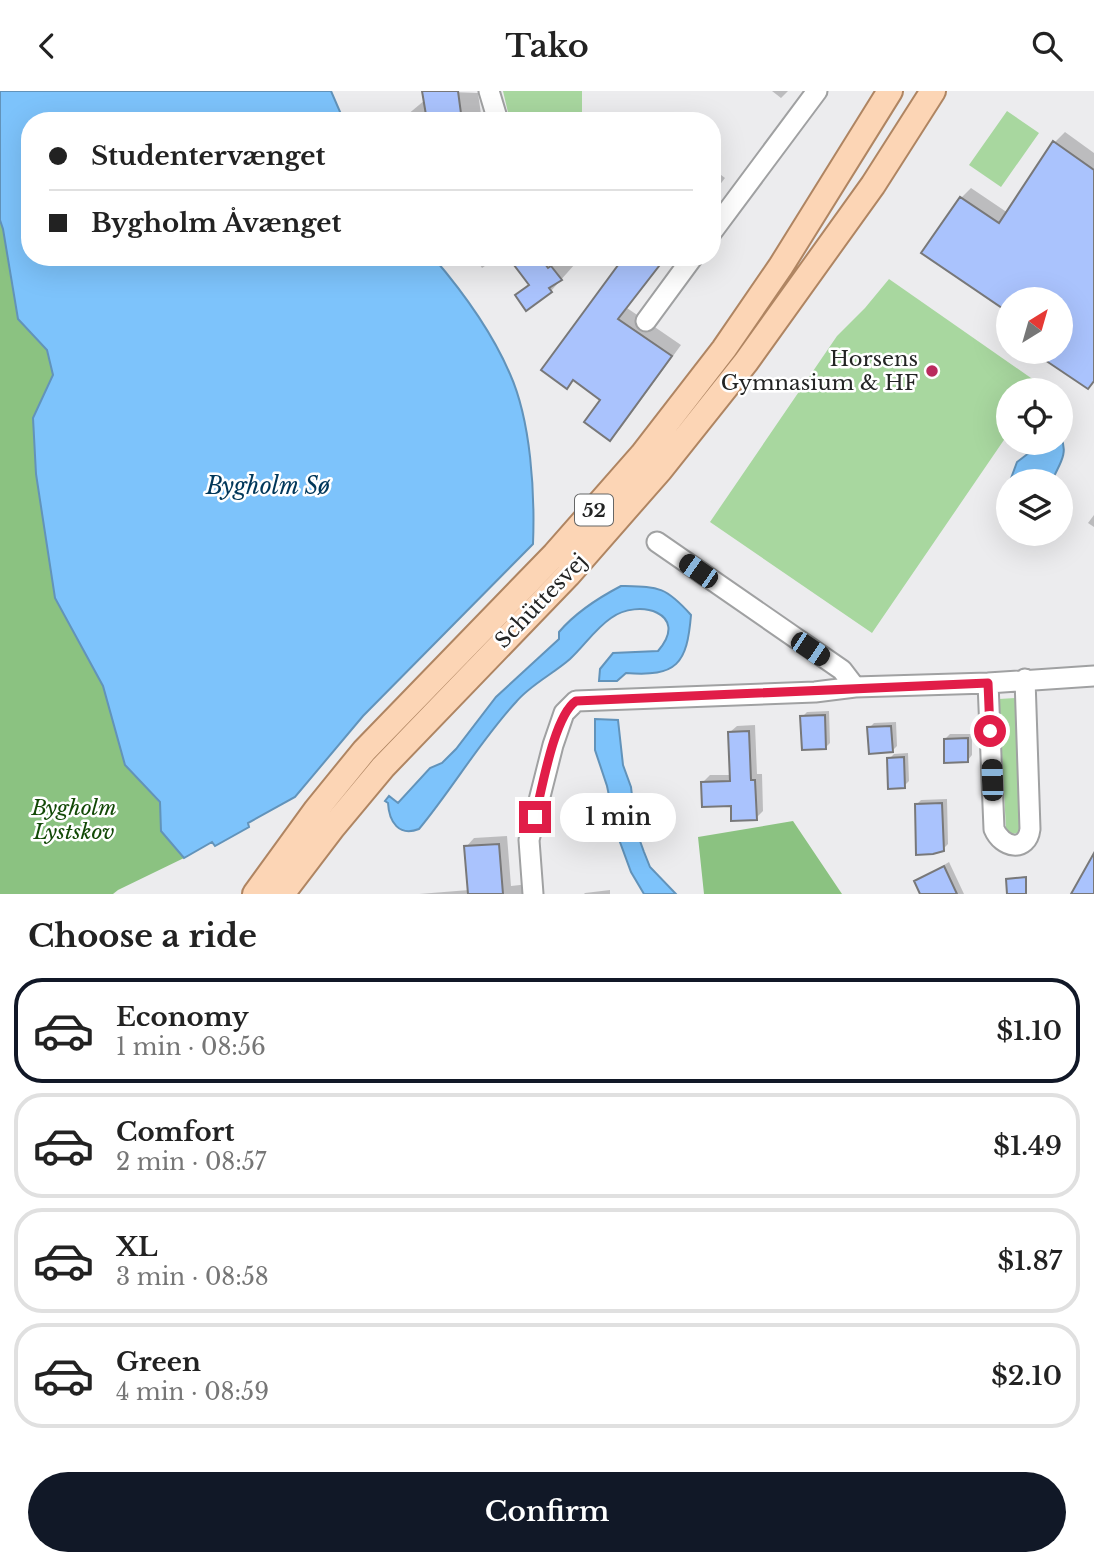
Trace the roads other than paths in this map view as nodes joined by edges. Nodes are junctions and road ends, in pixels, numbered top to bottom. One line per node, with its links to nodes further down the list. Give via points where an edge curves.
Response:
1 (489, 91): 5 (street)
2 (817, 91): 6 (street)
3 (890, 91): 14 (main road, Schüttesvej / 52, via 781,266 642,455 555,554 364,751)
4 (933, 91): 15 (main road, Schüttesvej / 52, via 873,185 762,340 660,470 568,575 383,767)
5 (495, 112)
6 (721, 220)
7 (686, 266): 8 (street)
8 (646, 320)
9 (657, 543): 13 (street, via 798,633)
10 (1094, 676): 11 (street)
11 (1025, 680): 12 (street); 12 (street, via 1030,829 1023,843 1014,845 1006,844 994,829)
12 (988, 683): 13 (street)
13 (855, 687): 16 (street, via 576,701 564,713 553,745 529,840)
14 (255, 894)
15 (282, 894)
16 (533, 894)

